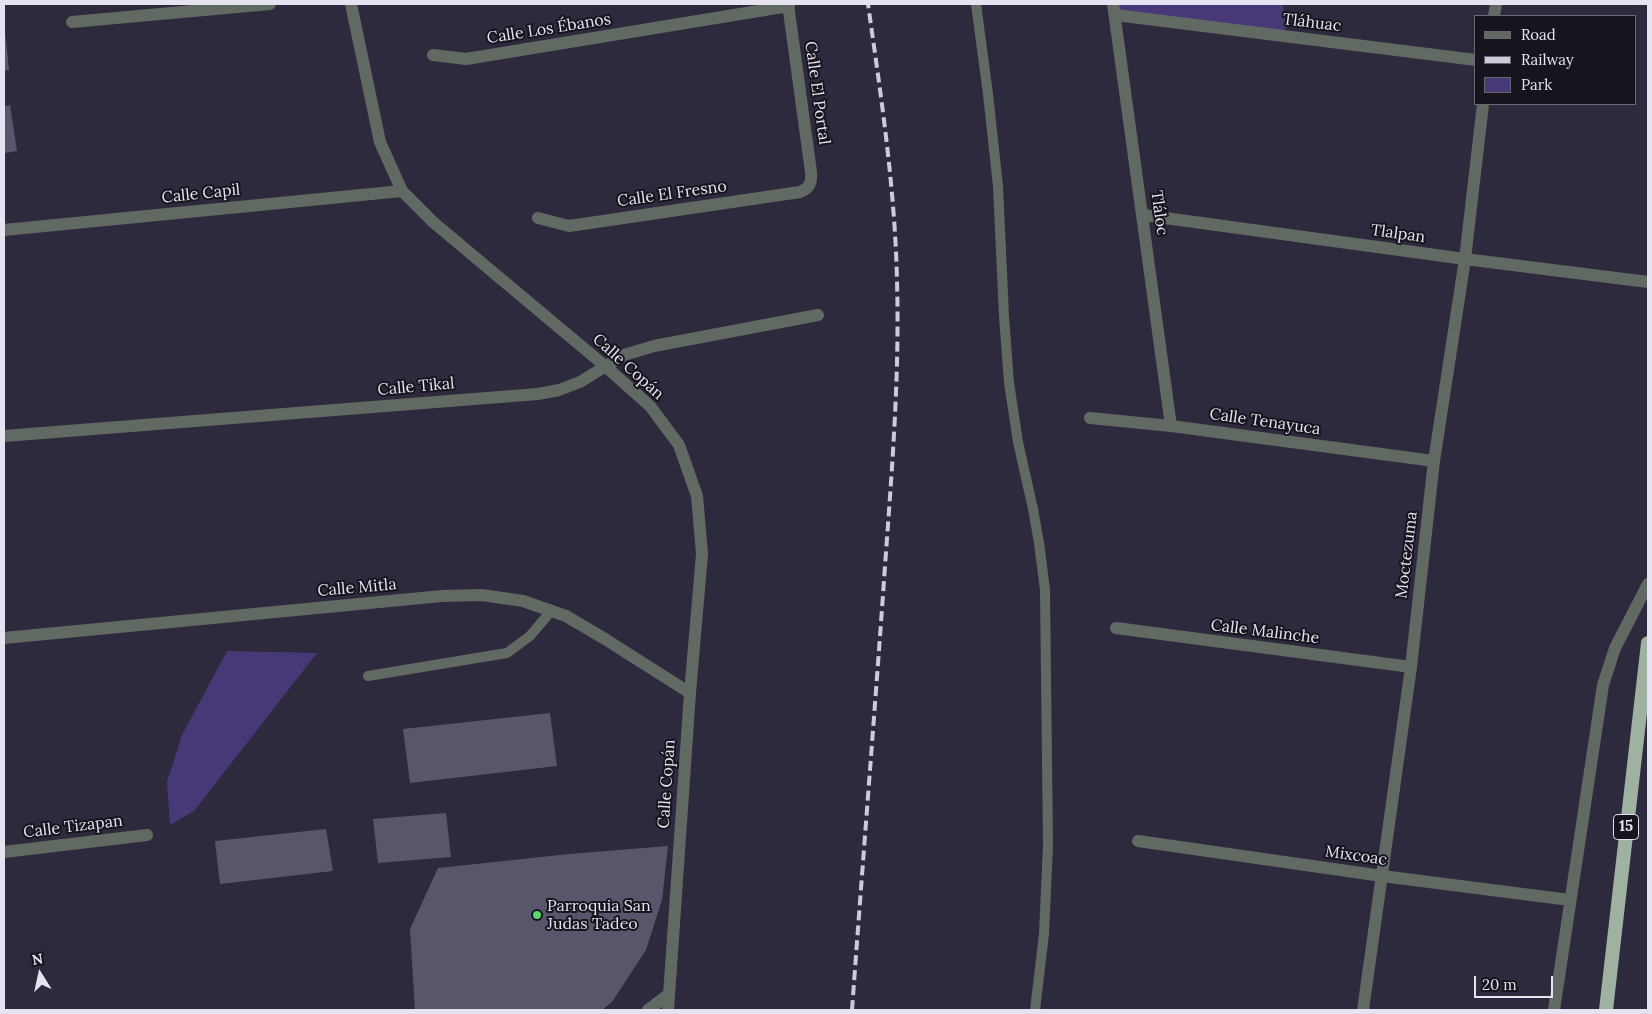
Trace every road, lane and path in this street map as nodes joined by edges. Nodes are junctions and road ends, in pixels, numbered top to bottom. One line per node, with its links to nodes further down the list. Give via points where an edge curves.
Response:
1 (270, 4): 6 (street)
2 (351, 4): 11 (street, Calle Copán, via 380,142)
3 (976, 4): 39 (lane, via 998,186 1009,383 1035,517 1045,590 1048,845 1044,934)
4 (788, 5): 7 (street, Calle Los Ébanos, via 466,59); 10 (street, Calle El Portal, via 812,172)
5 (1114, 9): 8 (street, Tláhuac); 12 (street, Tláloc)
6 (72, 22)
7 (433, 55)
8 (1474, 60)
9 (1483, 105): 15 (street, Moctezuma)
10 (810, 186): 13 (street, Calle El Fresno, via 800,192 569,226)
11 (402, 191): 14 (street, Calle Capil); 18 (street, Calle Copán, via 433,222)
12 (1143, 215): 15 (street, Tlalpan); 20 (street, Tláloc)
13 (538, 218)
14 (4, 230)
15 (1465, 259): 16 (street, Tlalpan); 22 (street, Moctezuma)
16 (1648, 282)
17 (818, 316): 18 (street, Calle Tikal, via 654,346 624,355)
18 (605, 366): 21 (street, Calle Tikal, via 580,382 538,394); 30 (street, Calle Copán, via 650,406 678,445 697,496 702,554)
19 (1090, 418): 20 (street, Calle Tenayuca)
20 (1171, 426): 22 (street, Calle Tenayuca)
21 (4, 436)
22 (1434, 461): 28 (street, Moctezuma)
23 (1648, 584): 35 (street, via 1615,648 1603,685)
24 (551, 611): 26 (street, Calle Mitla, via 523,601 442,596); 29 (lane, via 530,636 507,653); 30 (street, Calle Mitla, via 606,639)
25 (1116, 628): 28 (street, Calle Malinche)
26 (4, 638)
27 (1648, 643): 42 (highway, 15)
28 (1411, 667): 34 (street, Moctezuma)
29 (368, 676)
30 (690, 693): 36 (street, Calle Copán)
31 (147, 835): 33 (street, Calle Tizapan)
32 (1138, 841): 34 (street, Mixcoac)
33 (4, 852)
34 (1382, 876): 35 (street, Mixcoac); 40 (street, Moctezuma)
35 (1570, 900): 41 (street)
36 (668, 994): 37 (street); 38 (street, Calle Copán)
37 (648, 1010)
38 (668, 1010)
39 (1035, 1010)
40 (1363, 1010)
41 (1554, 1010)
42 (1606, 1010)

